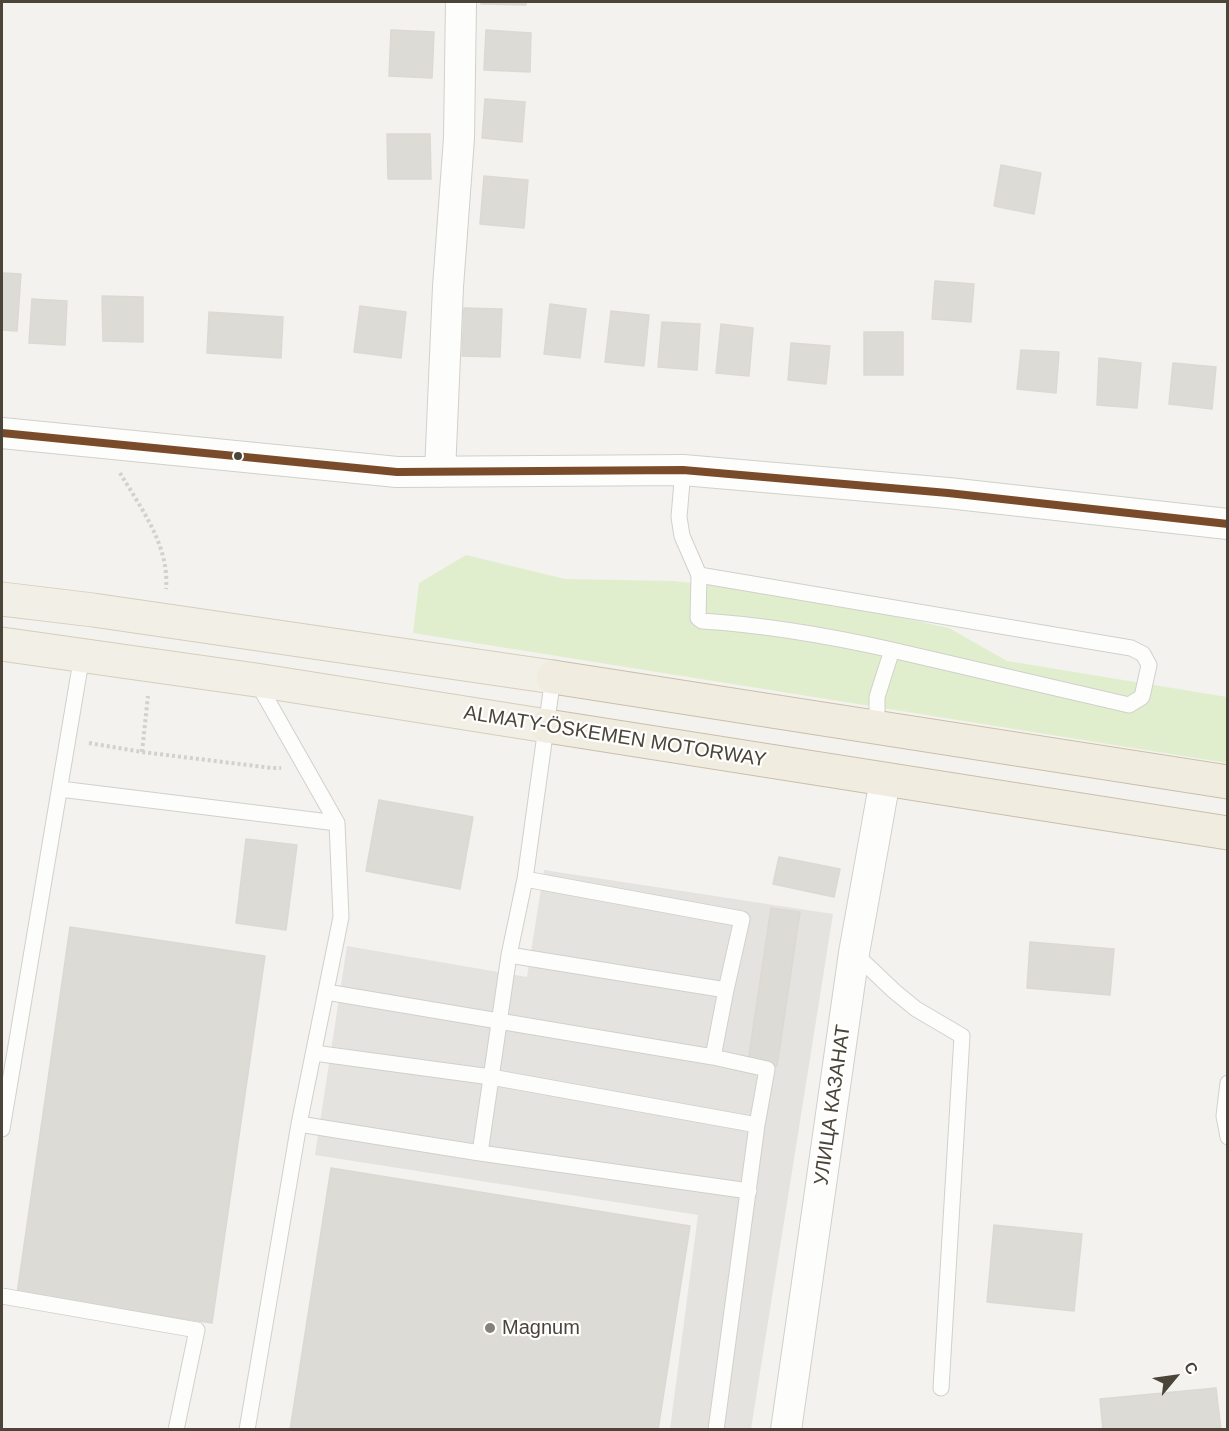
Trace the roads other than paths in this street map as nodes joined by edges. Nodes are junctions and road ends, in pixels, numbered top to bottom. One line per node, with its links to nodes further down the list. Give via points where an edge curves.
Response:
1 (461, 2): 4 (street, via 459,138)
2 (2, 433): 4 (street, via 397,472)
3 (683, 470): 4 (street); 5 (street, via 948,493); 6 (lane, via 679,517 682,536)
4 (440, 472)
5 (1227, 524)
6 (699, 575): 9 (lane, via 698,617 702,621 768,628); 9 (lane, via 1131,648 1143,654 1149,665 1142,697 1130,705)
7 (2, 599): 11 (main road)
8 (2, 644): 10 (main road, ALMATY-ÖSKEMEN MOTORWAY)
9 (892, 650): 14 (lane, via 877,698)
10 (82, 656): 12 (main road, ALMATY-ÖSKEMEN MOTORWAY); 17 (lane)
11 (553, 677): 13 (lane); 14 (highway)
12 (256, 681): 13 (main road, ALMATY-ÖSKEMEN MOTORWAY); 18 (lane)
13 (547, 726): 15 (highway, ALMATY-ÖSKEMEN MOTORWAY); 20 (lane)
14 (877, 727): 16 (highway)
15 (885, 780): 19 (highway, ALMATY-ÖSKEMEN MOTORWAY); 21 (street, УЛИЦА КАЗАНАТ)
16 (1227, 782)
17 (60, 789): 18 (lane); 32 (lane)
18 (337, 823): 24 (lane, via 341,917)
19 (1227, 833)
20 (525, 879): 22 (lane); 23 (lane, via 742,919)
21 (854, 953): 37 (lane, via 916,1009 962,1036); 41 (street, УЛИЦА КАЗАНАТ)
22 (509, 955): 23 (lane); 25 (lane)
23 (726, 990): 27 (lane)
24 (326, 992): 25 (lane); 26 (lane)
25 (500, 1021): 27 (lane); 28 (lane)
26 (314, 1053): 28 (lane); 30 (lane)
27 (713, 1057): 31 (lane, via 767,1069)
28 (491, 1077): 31 (lane); 34 (lane)
29 (1227, 1083): 33 (lane)
30 (299, 1124): 34 (lane); 39 (lane)
31 (757, 1125): 35 (lane)
32 (2, 1129)
33 (1227, 1137)
34 (480, 1153): 35 (lane)
35 (749, 1191): 40 (lane)
36 (2, 1296): 38 (lane, via 197,1330)
37 (941, 1388)
38 (176, 1430)
39 (246, 1430)
40 (716, 1430)
41 (786, 1430)

